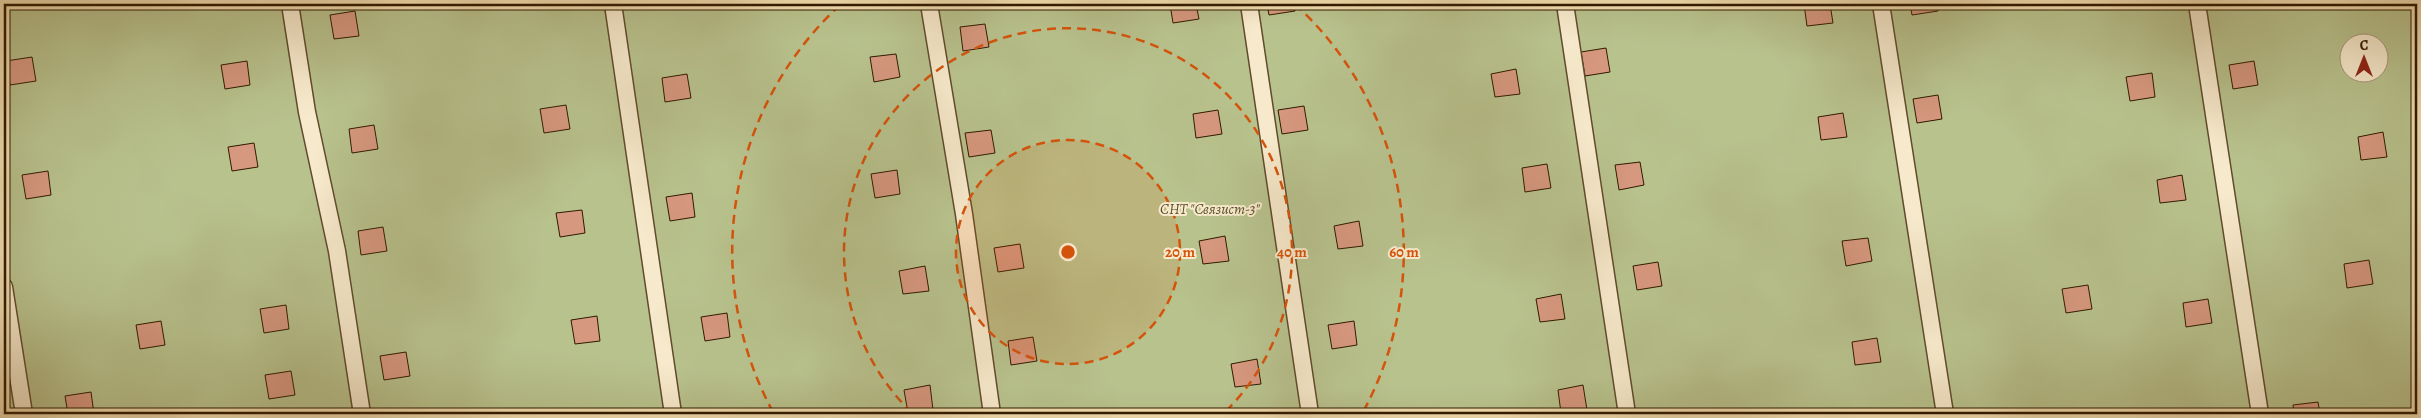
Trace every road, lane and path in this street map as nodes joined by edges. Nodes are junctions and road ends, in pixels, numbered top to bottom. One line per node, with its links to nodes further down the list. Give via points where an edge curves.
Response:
1 (290, 4): 10 (lane, via 307,112 337,251)
2 (613, 4): 11 (lane)
3 (929, 4): 12 (lane, via 964,214)
4 (1249, 4): 13 (lane)
5 (1565, 4): 14 (lane)
6 (1881, 4): 15 (lane)
7 (2197, 4): 16 (lane)
8 (4, 287): 9 (lane)
9 (24, 414)
10 (362, 414)
11 (673, 414)
12 (992, 414)
13 (1310, 414)
14 (1626, 414)
15 (1945, 414)
16 (2260, 414)

